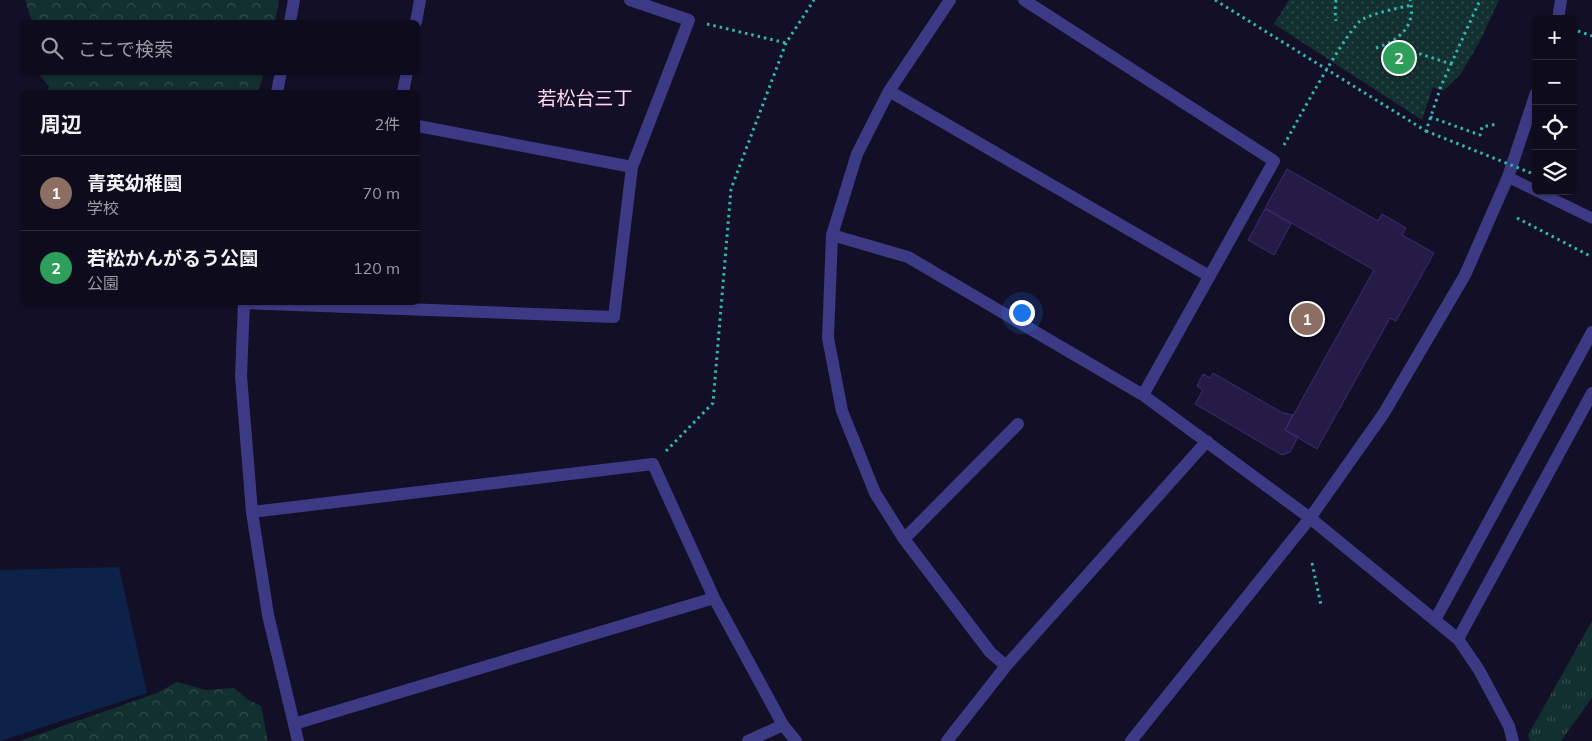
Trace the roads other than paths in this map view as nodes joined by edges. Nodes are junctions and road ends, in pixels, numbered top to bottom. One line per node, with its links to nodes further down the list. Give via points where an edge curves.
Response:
1 (294, 0): 8 (street)
2 (420, 0): 9 (street)
3 (630, 0): 17 (street, via 689,20)
4 (950, 0): 14 (street)
5 (1024, 0): 21 (street, via 1274,161)
6 (1561, 0): 7 (street)
7 (1559, 15)
8 (290, 20)
9 (416, 20)
10 (280, 75): 12 (street)
11 (406, 75): 13 (street)
12 (277, 90)
13 (403, 90)
14 (889, 91): 20 (street, via 857,154); 21 (street)
15 (1532, 105): 18 (street)
16 (420, 126): 17 (street)
17 (632, 167): 23 (street, via 614,317)
18 (1508, 177): 19 (lane); 30 (street, via 1465,275 1384,413)
19 (1592, 218)
20 (832, 235): 26 (street, via 908,257); 31 (street, via 828,338 842,411 875,494)
21 (1209, 276): 26 (street)
22 (244, 305): 29 (street, via 241,376)
23 (373, 305)
24 (1592, 332): 33 (street)
25 (1592, 393): 34 (street)
26 (1143, 395): 28 (street)
27 (1018, 424): 31 (street)
28 (1207, 441): 30 (street); 35 (street)
29 (252, 512): 32 (street, via 653,464); 36 (street, via 268,616)
30 (1310, 518): 33 (street); 42 (street)
31 (904, 539): 35 (street, via 990,652)
32 (714, 598): 36 (street); 37 (street)
33 (1435, 620): 34 (street)
34 (1458, 640): 43 (street, via 1479,670)
35 (1006, 666): 41 (street)
36 (294, 724): 38 (street)
37 (783, 725): 39 (street); 40 (street)
38 (298, 741)
39 (748, 741)
40 (796, 741)
41 (947, 741)
42 (1131, 741)
43 (1513, 741)

